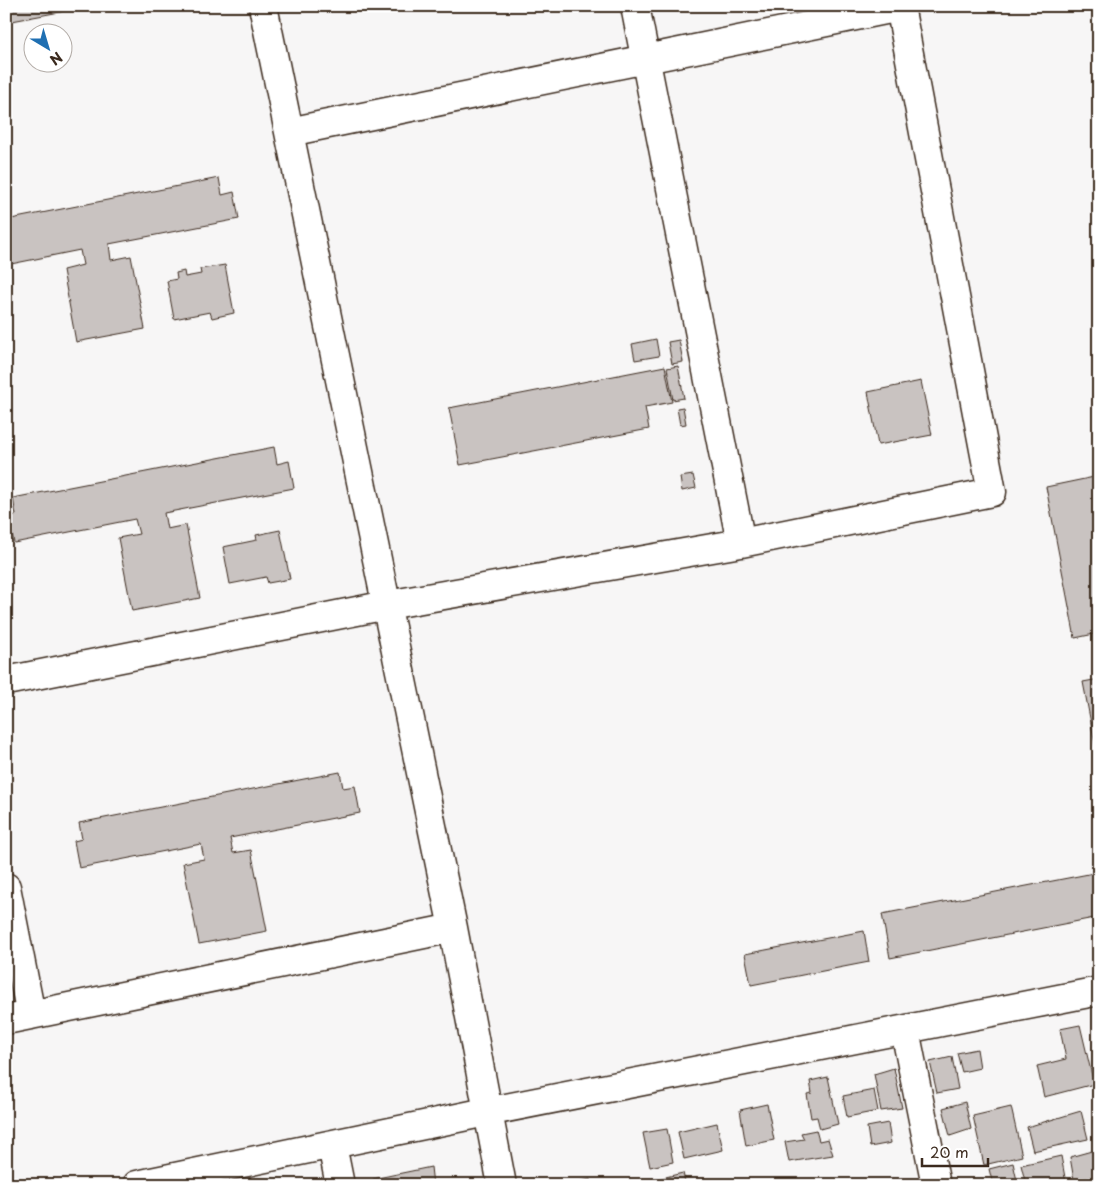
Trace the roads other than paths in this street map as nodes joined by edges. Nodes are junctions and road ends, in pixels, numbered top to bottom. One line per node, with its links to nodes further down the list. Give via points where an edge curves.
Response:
1 (263, 6): 5 (street)
2 (635, 6): 4 (street)
3 (900, 6): 4 (street); 6 (street, via 992,492)
4 (645, 59): 5 (street); 6 (street)
5 (289, 132): 7 (street)
6 (741, 543): 7 (street)
7 (386, 605): 8 (street); 10 (street)
8 (6, 681)
9 (6, 887): 12 (street)
10 (453, 928): 12 (street); 14 (street)
11 (1099, 991): 13 (street)
12 (19, 1018)
13 (905, 1030): 14 (street); 19 (street)
14 (486, 1112): 15 (street); 18 (street)
15 (332, 1145): 16 (street); 17 (street)
16 (137, 1185)
17 (340, 1185)
18 (502, 1185)
19 (936, 1185)

